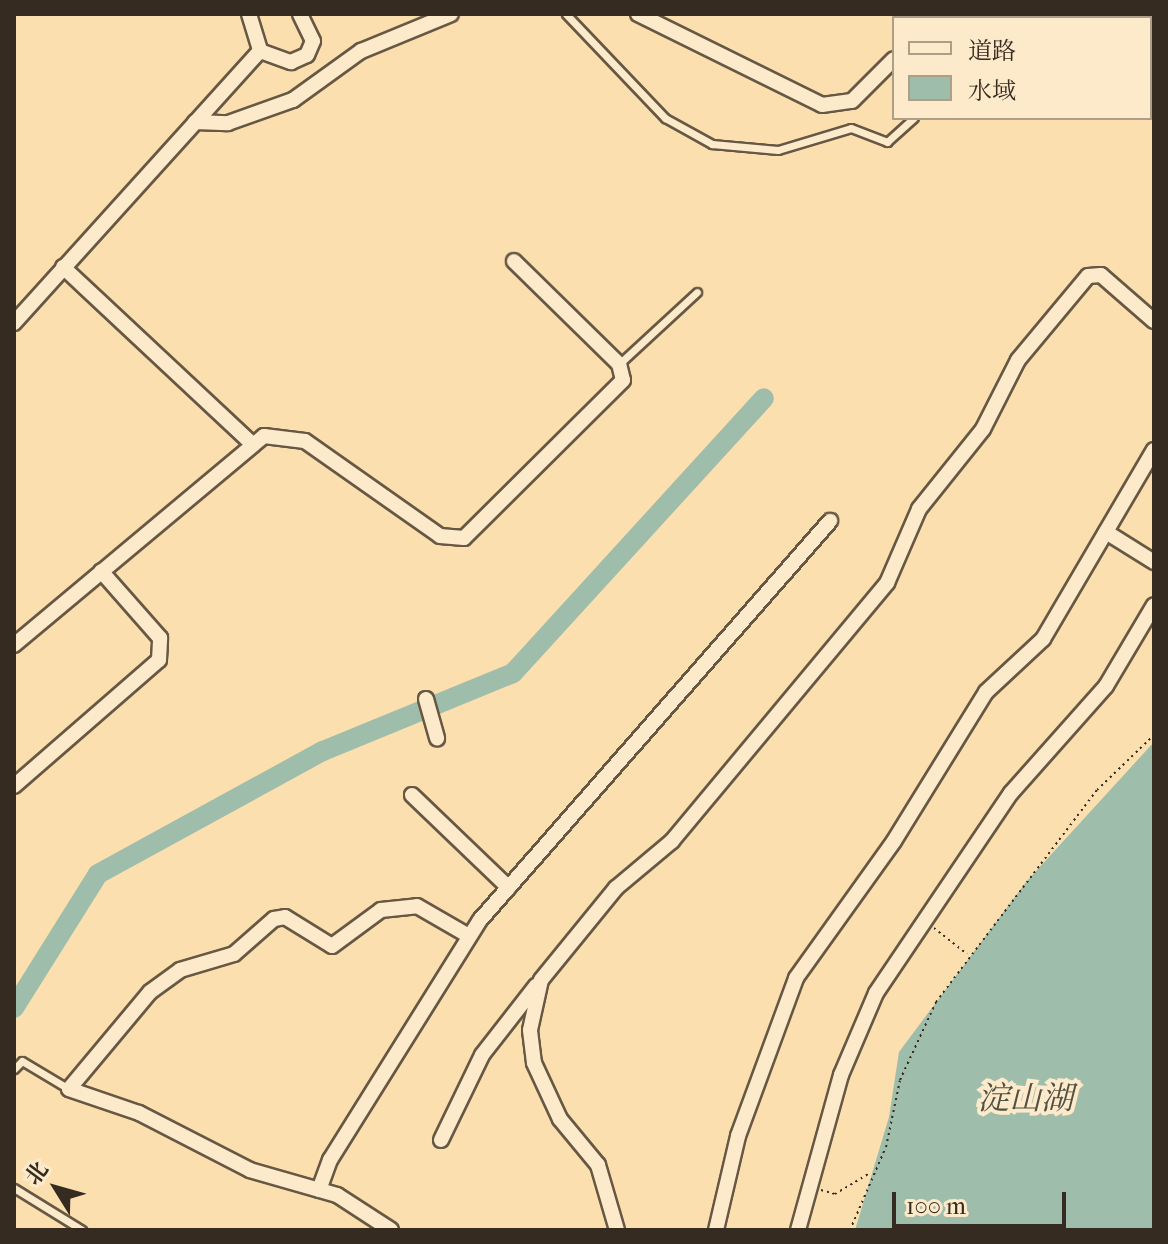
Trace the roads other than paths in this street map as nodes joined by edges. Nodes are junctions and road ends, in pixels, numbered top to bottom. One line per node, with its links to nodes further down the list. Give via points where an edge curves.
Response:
1 (249, 14): 6 (street)
2 (300, 14): 6 (street, via 310,24 307,55 291,62)
3 (451, 14): 9 (street, via 361,51 293,100 228,123)
4 (566, 14): 8 (lane, via 665,118 712,144 778,150 851,128 887,142)
5 (638, 14): 7 (street, via 822,105 852,101)
6 (260, 51): 9 (street)
7 (892, 61)
8 (912, 120)
9 (195, 122): 11 (street)
10 (514, 261): 15 (street)
11 (63, 267): 14 (street); 16 (street)
12 (697, 292): 15 (lane)
13 (1154, 321): 30 (street, via 1101,275 1088,276 1018,360 983,429 919,509 887,583 672,841 616,888)
14 (14, 323)
15 (619, 364): 16 (street, via 623,380 489,517 452,540 305,441)
16 (249, 441): 21 (street)
17 (1154, 450): 19 (street)
18 (830, 521): 28 (street)
19 (1106, 532): 20 (street); 41 (street, via 1043,639 986,692 894,841 796,978 738,1136)
20 (1154, 562)
21 (101, 571): 23 (street); 26 (street, via 160,638 159,660)
22 (1154, 605): 42 (street, via 1106,686 1011,793 978,852 924,920 860,1024)
23 (14, 645)
24 (426, 699): 25 (street)
25 (437, 738)
26 (14, 786)
27 (412, 795): 28 (street)
28 (509, 888): 29 (street)
29 (469, 936): 34 (street, via 417,906 381,910 332,946 285,917 274,919 234,954 180,970 150,992); 37 (street, via 330,1160)
30 (541, 980): 31 (street); 32 (street)
31 (498, 1031): 32 (street); 35 (street)
32 (531, 1037): 40 (street, via 545,1094 598,1165)
33 (14, 1069): 34 (lane, via 22,1061)
34 (69, 1089): 37 (street, via 139,1113 250,1170)
35 (441, 1140)
36 (14, 1188): 38 (lane)
37 (319, 1190): 39 (street)
38 (82, 1230)
39 (391, 1230)
40 (617, 1230)
41 (716, 1230)
42 (798, 1230)

